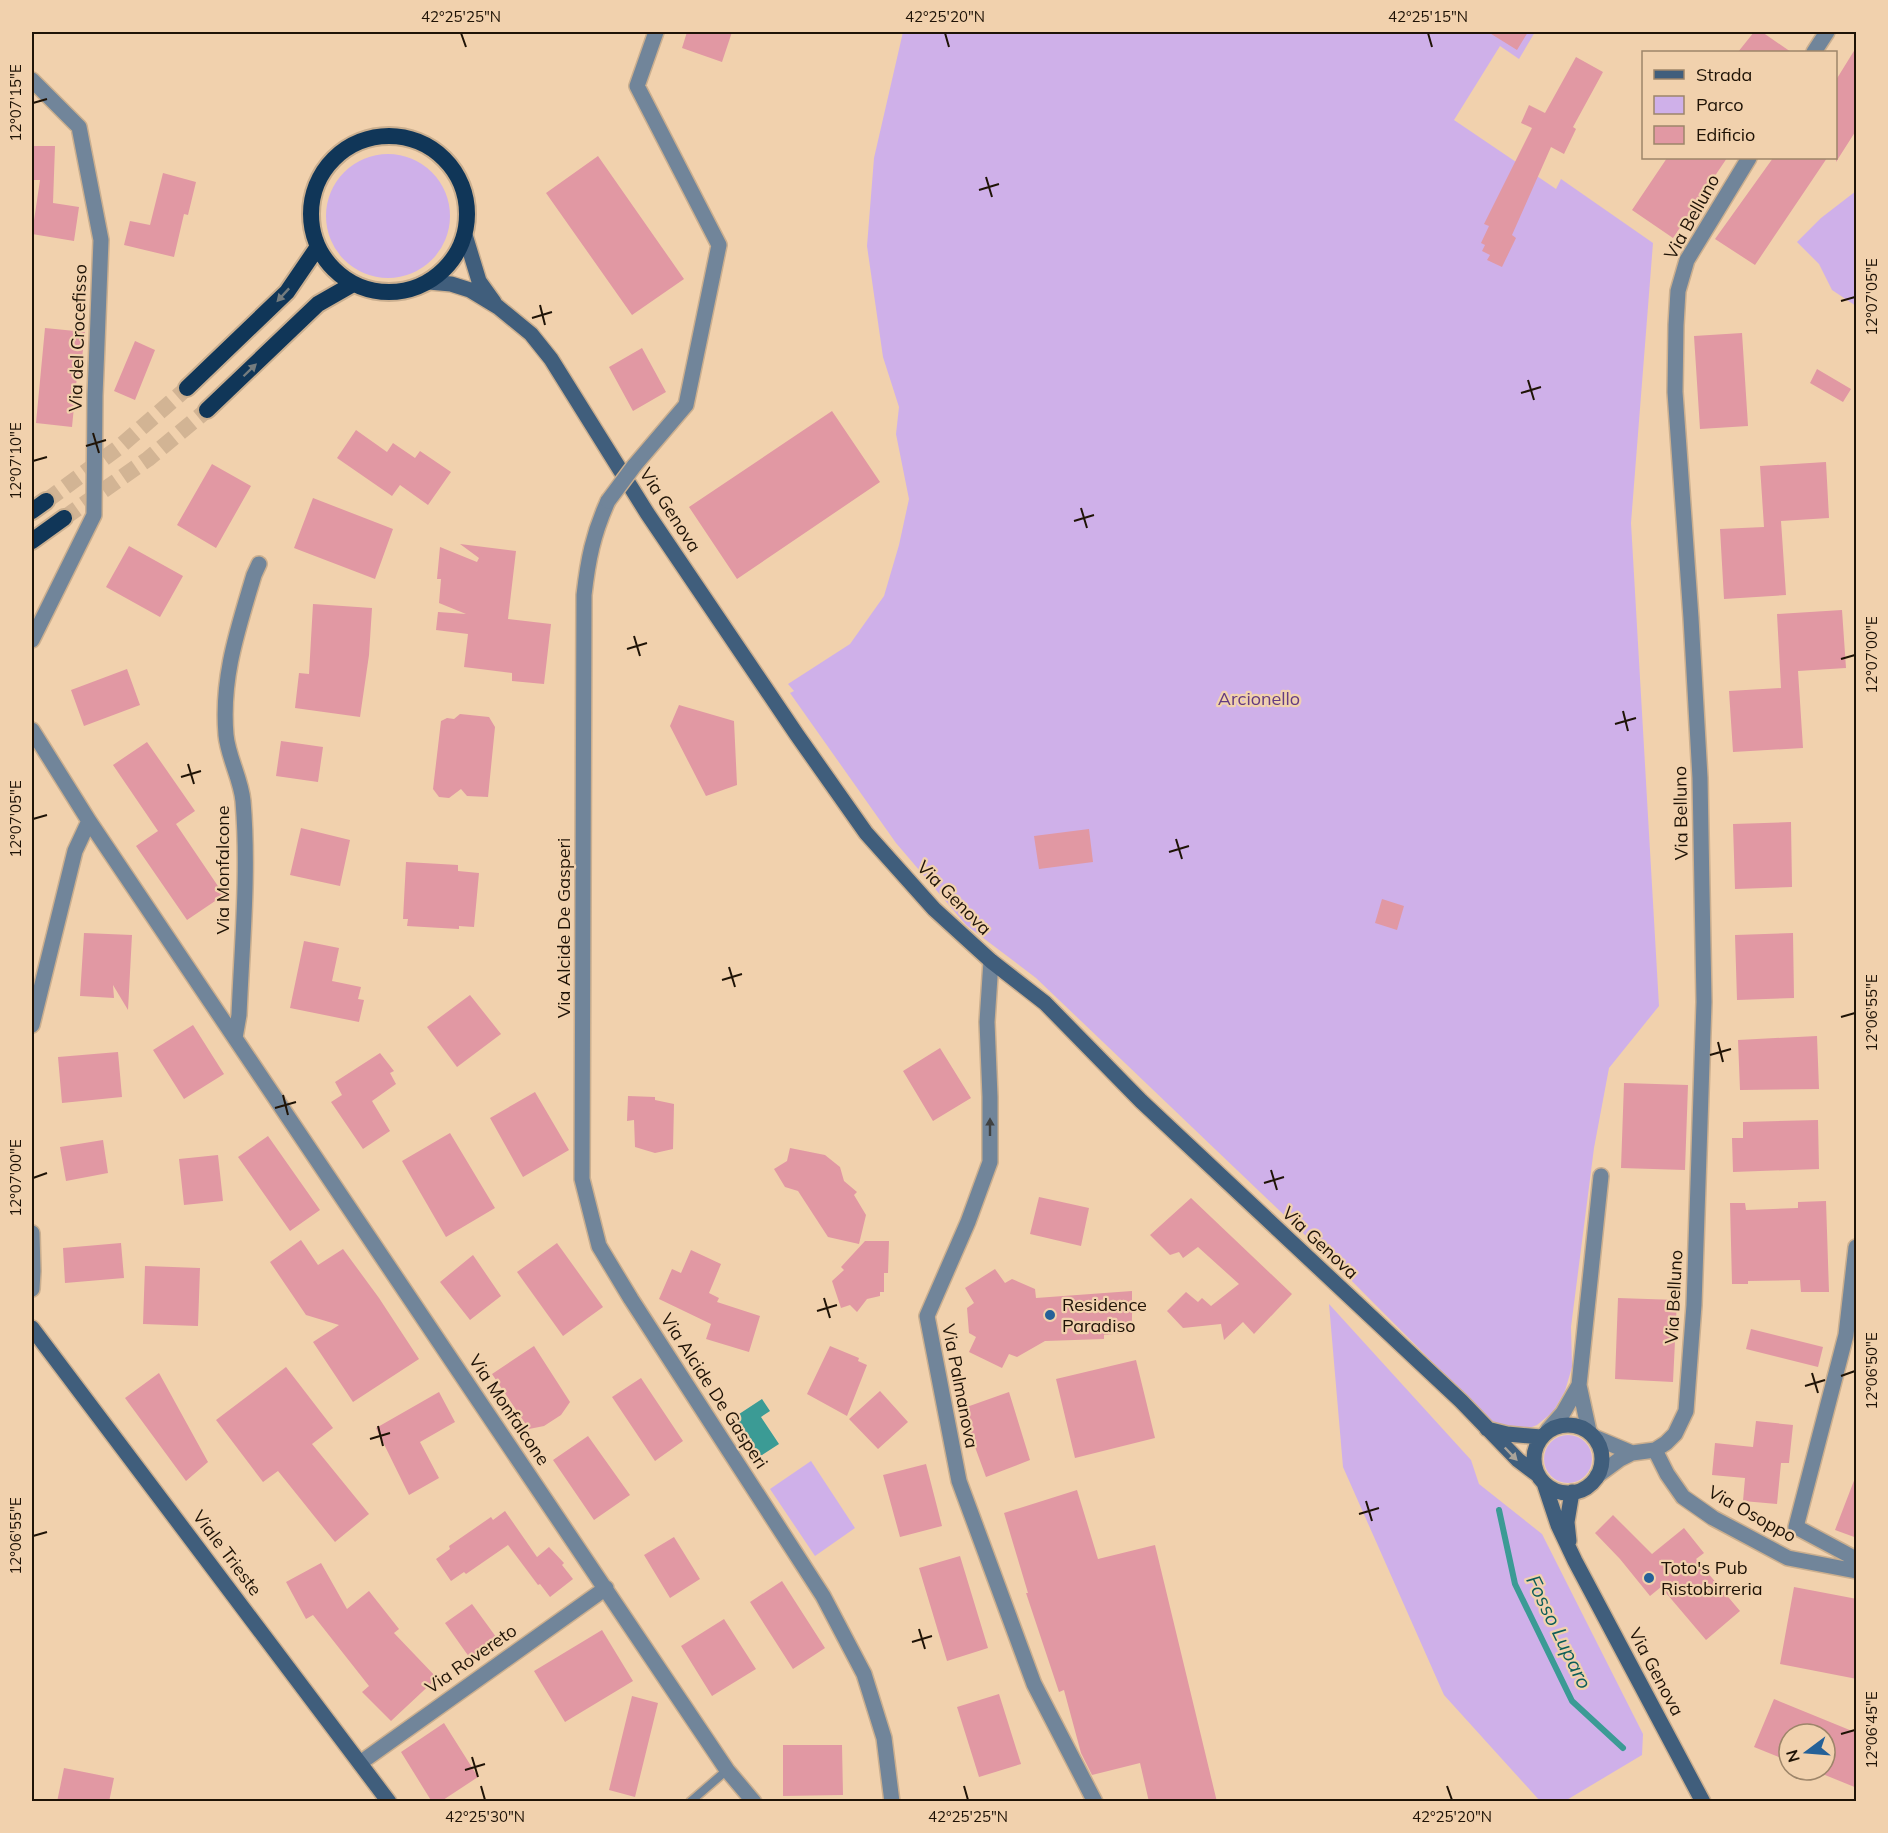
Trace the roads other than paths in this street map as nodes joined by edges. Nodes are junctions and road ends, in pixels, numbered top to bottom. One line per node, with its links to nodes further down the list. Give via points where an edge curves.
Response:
1 (656, 32): 47 (street, Via Alcide De Gasperi, bridge, via 636,86 719,245 686,405 608,501 587,561 582,1179 599,1246 823,1596 864,1674 884,1737)
2 (1827, 32): 3 (street)
3 (1815, 51)
4 (32, 80): 18 (street, Via del Crocefisso, via 79,127 101,240 94,516)
5 (1748, 159): 33 (street, Via Belluno, via 1687,260 1678,291 1676,392 1700,778 1704,1002 1694,1305 1686,1411 1675,1434)
6 (465, 235): 7 (highway, Via Genova, via 468,212 453,168 437,152 416,140 393,135 370,137 331,160 317,180 311,202 311,226); 8 (highway, Via Genova, via 452,262); 10 (main road, Via Genova, via 479,281)
7 (317, 248): 9 (highway, Via Genova, via 332,269); 11 (highway, one-way to 11, via 287,292)
8 (429, 282): 9 (highway, Via Genova, via 391,293); 10 (main road, Via Genova, via 470,290)
9 (353, 284): 12 (highway, one-way to 9, via 318,304)
10 (498, 307): 21 (main road, Via Genova, via 531,334 551,359 654,523 866,833 934,909)
11 (187, 388)
12 (207, 410)
13 (46, 501): 14 (highway)
14 (32, 511)
15 (64, 518): 16 (highway)
16 (32, 540)
17 (259, 564): 23 (street, Via Monfalcone, via 230,660 226,701 226,737 243,798 246,863)
18 (32, 640)
19 (32, 730): 20 (street)
20 (89, 821): 22 (street, via 75,851); 23 (street, Via Monfalcone)
21 (991, 961): 30 (main road, Via Genova, via 1045,1003 1141,1101); 48 (street, Via Palmanova, one-way to 21, via 1035,1684 959,1481 927,1316 990,1162 987,1022)
22 (32, 1025)
23 (235, 1038): 41 (street, Via Monfalcone)
24 (1601, 1176): 29 (street)
25 (32, 1233): 27 (street)
26 (1857, 1247): 38 (street, via 1846,1335 1796,1527)
27 (32, 1289)
28 (32, 1328): 42 (main road, Viale Trieste)
29 (1579, 1385): 31 (street); 32 (street)
30 (1487, 1429): 31 (main road, via 1507,1434); 36 (main road, Via Genova, one-way to 36)
31 (1545, 1434): 32 (main road, via 1573,1425); 36 (main road, via 1533,1456)
32 (1591, 1434): 34 (street); 35 (main road, via 1602,1456)
33 (1655, 1450): 34 (street); 40 (street, Via Osoppo, via 1683,1497 1713,1518 1788,1558)
34 (1632, 1453): 35 (street)
35 (1597, 1476): 37 (main road, via 1582,1490)
36 (1541, 1479): 37 (main road, via 1553,1489); 39 (main road, Via Genova)
37 (1572, 1492): 39 (main road, Via Genova, via 1567,1522)
38 (1857, 1559)
39 (1575, 1561): 49 (main road, Via Genova)
40 (1857, 1571)
41 (606, 1588): 42 (street, Via Rovereto); 43 (street, Via Monfalcone)
42 (360, 1763): 44 (main road, Viale Trieste)
43 (727, 1770): 45 (lane); 46 (street, Via Monfalcone)
44 (389, 1802)
45 (690, 1802)
46 (754, 1802)
47 (892, 1802)
48 (1095, 1802)
49 (1704, 1802)

